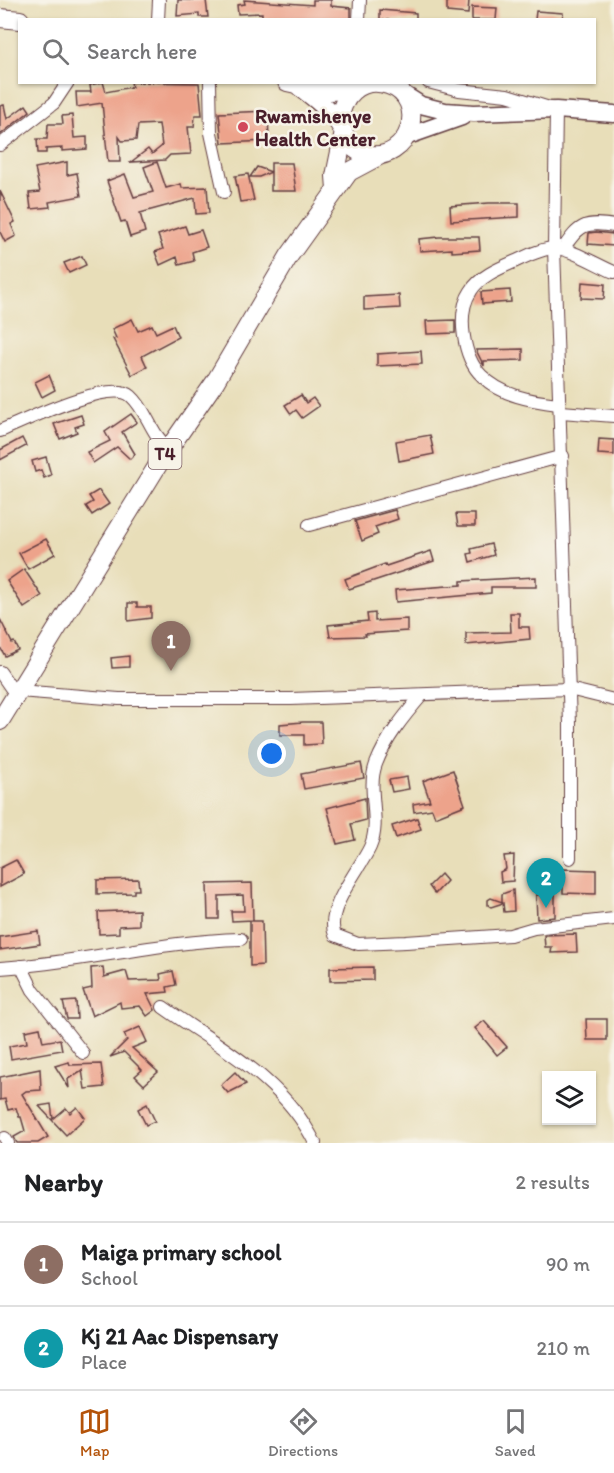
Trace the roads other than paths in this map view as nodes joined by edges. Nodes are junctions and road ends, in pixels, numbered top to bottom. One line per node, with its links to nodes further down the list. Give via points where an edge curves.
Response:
1 (159, 0): 4 (street)
2 (360, 0): 5 (street)
3 (0, 18): 6 (highway)
4 (158, 18)
5 (359, 18)
6 (18, 20)
7 (67, 84): 20 (street, via 54,103)
8 (210, 84): 23 (street, via 211,134)
9 (366, 84): 13 (highway)
10 (382, 84): 14 (highway)
11 (436, 84): 15 (street, via 507,95)
12 (293, 85): 13 (highway, via 328,91); 18 (highway, via 324,106)
13 (354, 90): 18 (highway, via 340,110)
14 (402, 93): 16 (main road, via 433,109); 19 (highway, via 412,114)
15 (555, 110): 16 (main road); 17 (main road); 25 (street)
16 (474, 114): 19 (main road)
17 (614, 114)
18 (341, 130): 21 (highway, via 352,148); 22 (highway)
19 (408, 136): 21 (highway, T4, via 401,146)
20 (0, 145)
21 (379, 156): 22 (highway, T4, via 349,172)
22 (336, 191): 30 (highway, T4, via 289,256 215,382)
23 (224, 192)
24 (614, 226): 25 (street, via 596,223 578,228)
25 (558, 249): 26 (street); 27 (street); 27 (street, via 514,261 481,279 469,292 463,342 481,376 532,401)
26 (614, 272)
27 (559, 408): 28 (street); 31 (street)
28 (614, 416)
29 (0, 430): 30 (street, via 68,403 121,391 136,402 155,435)
30 (168, 448): 35 (highway, T4)
31 (563, 456): 32 (street); 34 (street)
32 (309, 525)
33 (0, 672): 35 (street, via 11,688)
34 (569, 689): 36 (street); 37 (street); 39 (street)
35 (19, 691): 36 (street, via 119,699); 38 (highway, T4)
36 (422, 695): 40 (street, via 390,736 375,767 375,834 335,913 335,935 358,944 398,943 510,935 534,928)
37 (614, 700)
38 (0, 721)
39 (570, 858)
40 (614, 919)
41 (241, 939): 42 (street, via 191,942)
42 (21, 966): 43 (street); 45 (street, via 33,990)
43 (0, 968)
44 (163, 1007): 46 (street, via 264,1078)
45 (83, 1053)
46 (315, 1143)

